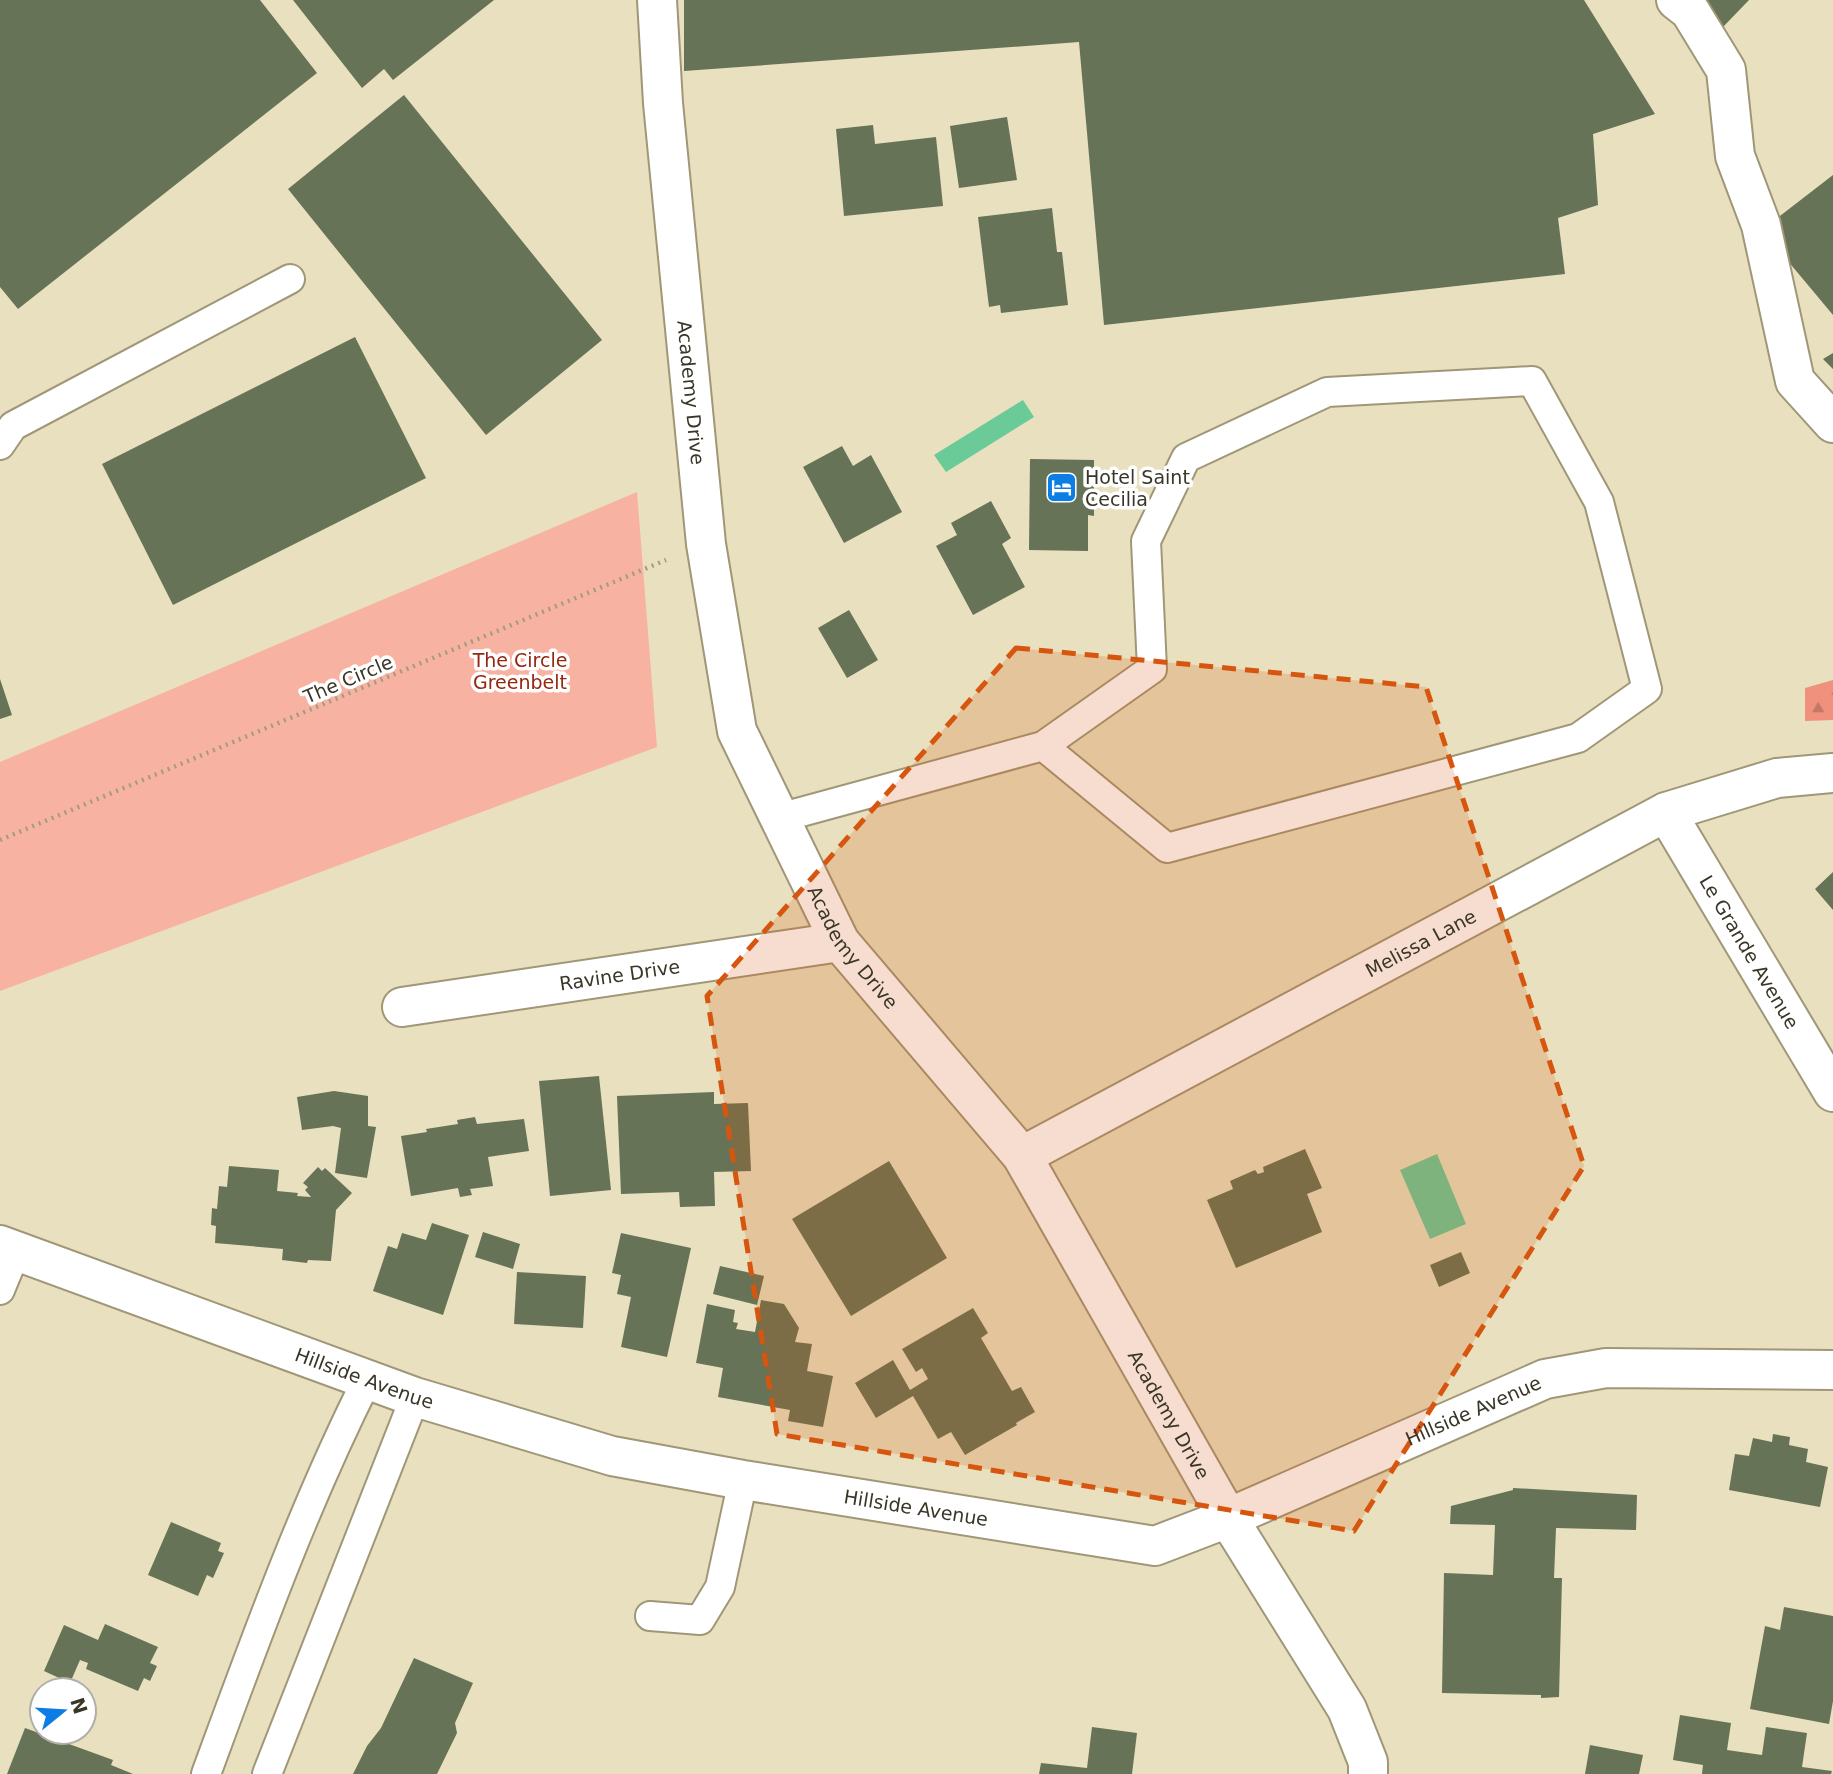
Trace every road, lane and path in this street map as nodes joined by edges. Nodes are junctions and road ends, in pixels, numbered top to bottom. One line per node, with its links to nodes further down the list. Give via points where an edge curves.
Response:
1 (657, 0): 6 (street, Academy Drive)
2 (1676, 0): 4 (street, via 1690,12 1726,70 1735,156 1761,225 1795,382)
3 (290, 279): 5 (lane)
4 (1833, 423)
5 (4, 428)
6 (706, 544): 10 (street, Academy Drive, via 737,731); 11 (path, The Circle)
7 (1043, 746): 7 (lane, via 1167,848 1578,738 1647,689 1599,502 1532,381 1327,391 1186,458 1146,541 1152,669); 10 (lane)
8 (1833, 773): 9 (street, Melissa Lane, via 1777,778)
9 (1667, 812): 14 (street, Le Grande Avenue); 15 (street, Melissa Lane)
10 (779, 818): 12 (street, Academy Drive)
11 (0, 840)
12 (840, 942): 13 (street, Ravine Drive); 15 (street, Academy Drive)
13 (402, 1007)
14 (1833, 1092)
15 (1022, 1156): 22 (street, Academy Drive)
16 (8, 1248): 17 (lane); 19 (street, Hillside Avenue)
17 (0, 1290)
18 (1833, 1370): 22 (street, Hillside Avenue, via 1606,1368 1545,1379)
19 (367, 1380): 20 (street, Hillside Avenue); 24 (lane, via 336,1441 272,1596)
20 (415, 1397): 21 (street, Hillside Avenue, via 612,1456); 25 (lane)
21 (743, 1480): 22 (street, Hillside Avenue, via 1155,1546); 23 (lane, via 720,1587 700,1620)
22 (1228, 1518): 26 (street, Academy Drive, via 1347,1709 1368,1762)
23 (650, 1616)
24 (206, 1774)
25 (267, 1774)
26 (1368, 1774)

